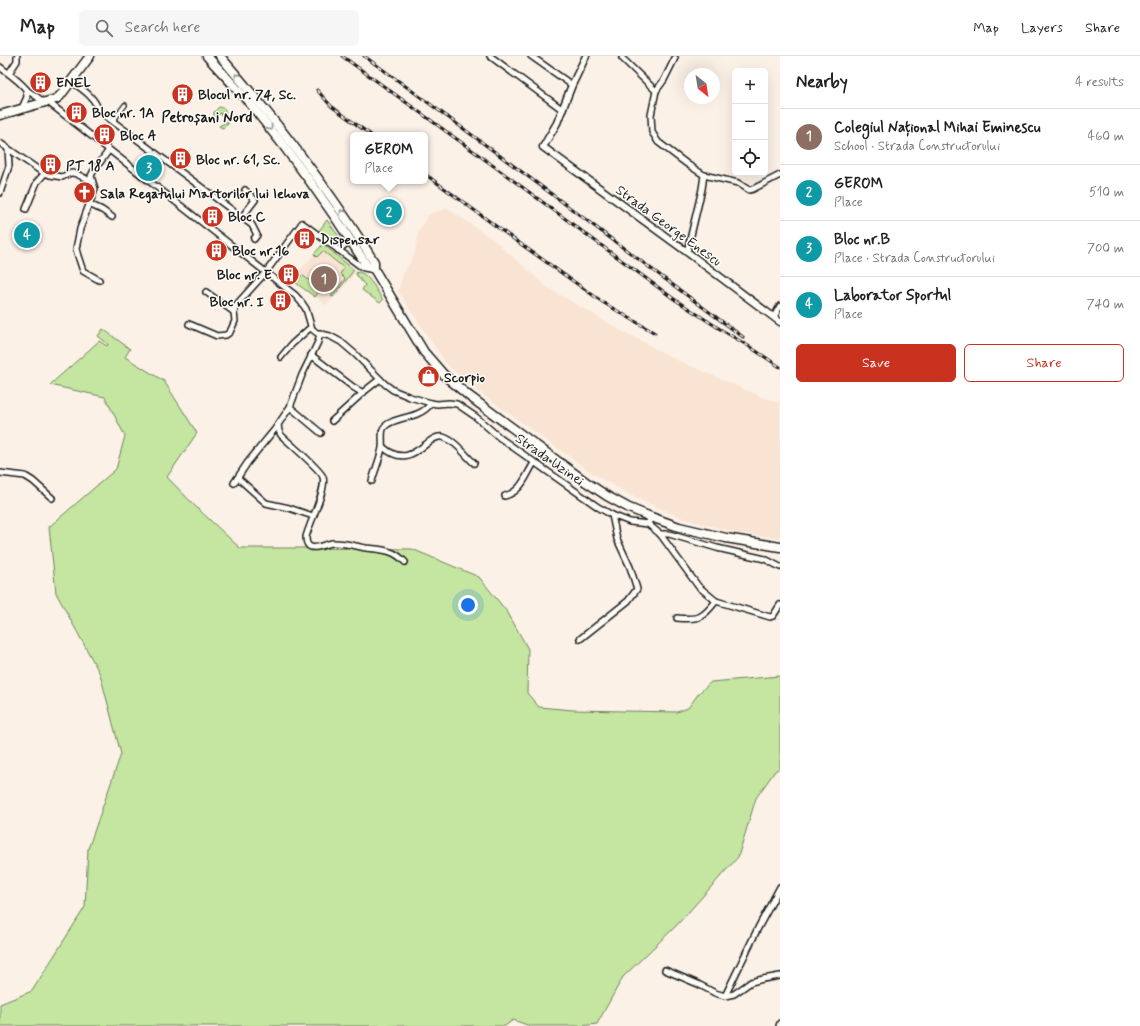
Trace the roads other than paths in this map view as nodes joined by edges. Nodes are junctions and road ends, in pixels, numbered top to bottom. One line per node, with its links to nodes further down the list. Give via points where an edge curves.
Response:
1 (17, 56): 11 (street, via 17,61)
2 (90, 56): 12 (main road)
3 (208, 56): 16 (main road)
4 (220, 56): 16 (main road, one-way to 4)
5 (490, 56): 20 (street)
6 (531, 56): 13 (street)
7 (586, 56): 13 (street)
8 (622, 58): 15 (street)
9 (675, 58): 15 (street)
10 (0, 67): 11 (street)
11 (9, 73): 14 (street)
12 (71, 81): 17 (main road, via 58,98); 22 (street, via 93,99 99,111)
13 (572, 85): 20 (street)
14 (26, 89): 17 (street); 19 (street, via 27,97)
15 (656, 91): 27 (street, via 651,115 652,132 667,150)
16 (248, 95): 36 (main road, one-way to 36); 40 (main road, one-way to 16, via 374,262 344,215 279,126)
17 (45, 103): 19 (main road); 25 (street)
18 (125, 105): 22 (street)
19 (21, 109): 21 (main road)
20 (562, 110): 39 (street, Strada George Enescu, via 543,147)
21 (0, 115)
22 (113, 121): 35 (street)
23 (0, 143): 24 (street)
24 (8, 149): 26 (street); 31 (street, via 9,166)
25 (109, 150): 29 (street, via 93,172); 41 (street)
26 (44, 173): 29 (street, via 62,177 73,173); 33 (street, via 37,182)
27 (704, 174): 28 (street, via 738,183 749,190); 39 (street)
28 (780, 176)
29 (92, 181): 32 (street, via 95,190)
30 (245, 190): 35 (street, via 255,200)
31 (0, 193)
32 (89, 204): 34 (street); 42 (street, via 76,249 83,271)
33 (26, 209)
34 (112, 217)
35 (242, 217): 37 (street, via 255,230 257,235)
36 (349, 238): 38 (street); 40 (main road, via 367,266)
37 (254, 239)
38 (338, 250): 40 (street, via 364,268); 41 (street, via 302,223)
39 (687, 252): 46 (street, Strada George Enescu)
40 (374, 269): 71 (main road, via 416,341 430,360 452,382 598,490)
41 (266, 272): 45 (street, via 237,304); 49 (street, via 299,299 306,309)
42 (99, 280)
43 (206, 292): 45 (street)
44 (780, 306): 46 (street)
45 (234, 312): 48 (street, via 235,321 226,336 217,336)
46 (774, 318): 47 (street, Strada George Enescu)
47 (780, 322)
48 (189, 324)
49 (311, 326): 50 (street, Strada Uzinei); 52 (street)
50 (320, 333): 51 (street); 53 (street, Strada Uzinei, via 341,342)
51 (311, 355): 54 (street); 56 (street)
52 (281, 357)
53 (380, 379): 54 (street); 55 (street, Strada Uzinei, via 399,393)
54 (362, 393): 57 (street)
55 (431, 403): 60 (street, via 417,414 386,425 382,434); 62 (street, Strada Uzinei, via 457,404 464,408)
56 (290, 407): 58 (street); 59 (street)
57 (332, 421)
58 (278, 425): 64 (street); 70 (street, via 281,436 318,469 324,478)
59 (321, 433)
60 (383, 447): 61 (street, via 392,454 408,455 442,437 453,442); 65 (street)
61 (474, 463)
62 (534, 463): 67 (street, via 518,489 513,494); 69 (street, Strada Uzinei)
63 (0, 473): 68 (street, via 25,476)
64 (238, 478): 66 (street); 70 (street, via 266,503)
65 (372, 481)
66 (234, 483)
67 (505, 496)
68 (52, 498)
69 (612, 515): 71 (street, Strada Uzinei, via 630,522); 79 (street, via 617,539 637,589 628,601)
70 (313, 516): 74 (street, via 306,537 306,542 311,547 342,543 380,549 400,556)
71 (649, 521): 72 (street); 73 (main road)
72 (660, 534): 75 (street, via 669,534 751,555); 76 (street, via 698,586)
73 (780, 547)
74 (405, 562)
75 (780, 567)
76 (716, 601): 77 (street, via 770,617); 78 (street, via 704,615 692,620)
77 (780, 606)
78 (677, 618)
79 (580, 639)
80 (780, 887): 83 (street)
81 (665, 970): 83 (street)
82 (780, 976): 83 (street, via 751,982 734,994)
83 (726, 996)
84 (780, 1023): 85 (street)
85 (779, 1026)

